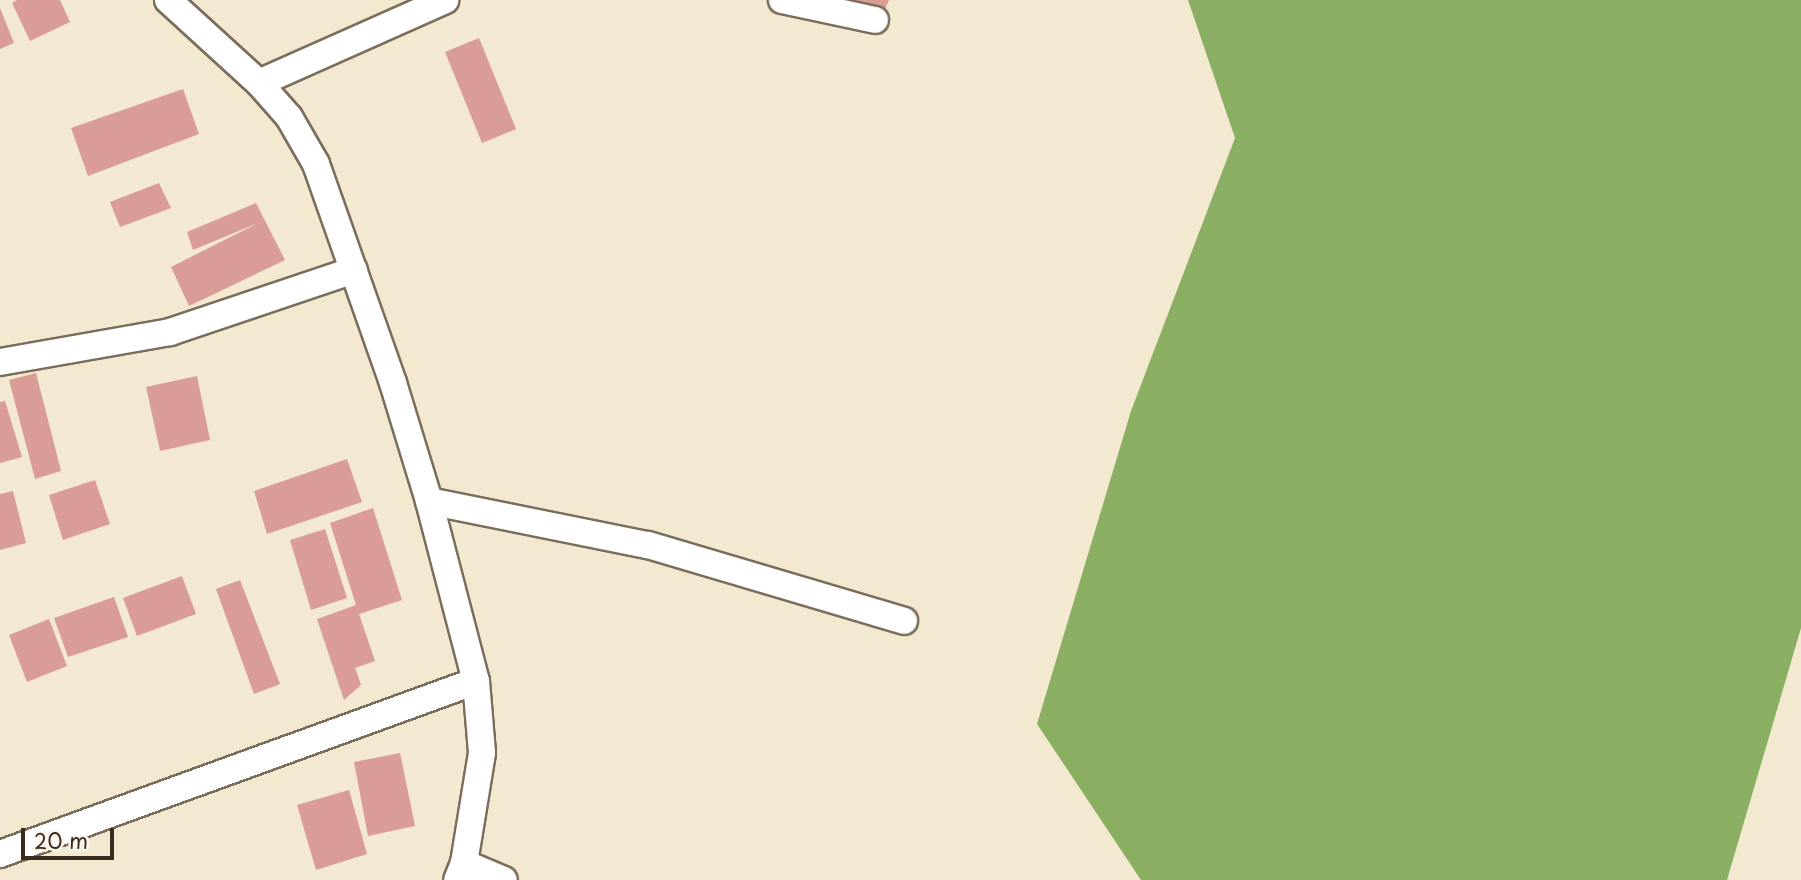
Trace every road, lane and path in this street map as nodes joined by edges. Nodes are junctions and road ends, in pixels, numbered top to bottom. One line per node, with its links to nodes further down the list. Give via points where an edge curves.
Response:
1 (168, 0): 5 (street)
2 (445, 0): 5 (street)
3 (782, 0): 4 (street)
4 (875, 20)
5 (259, 83): 6 (street, via 289,117 316,164)
6 (354, 270): 7 (street, via 170,332); 8 (street)
7 (0, 362)
8 (429, 501): 9 (street, via 648,545); 10 (street)
9 (904, 621)
10 (476, 681): 11 (street); 12 (street, via 482,753)
11 (0, 854)
12 (460, 871): 13 (street)
13 (504, 880)

